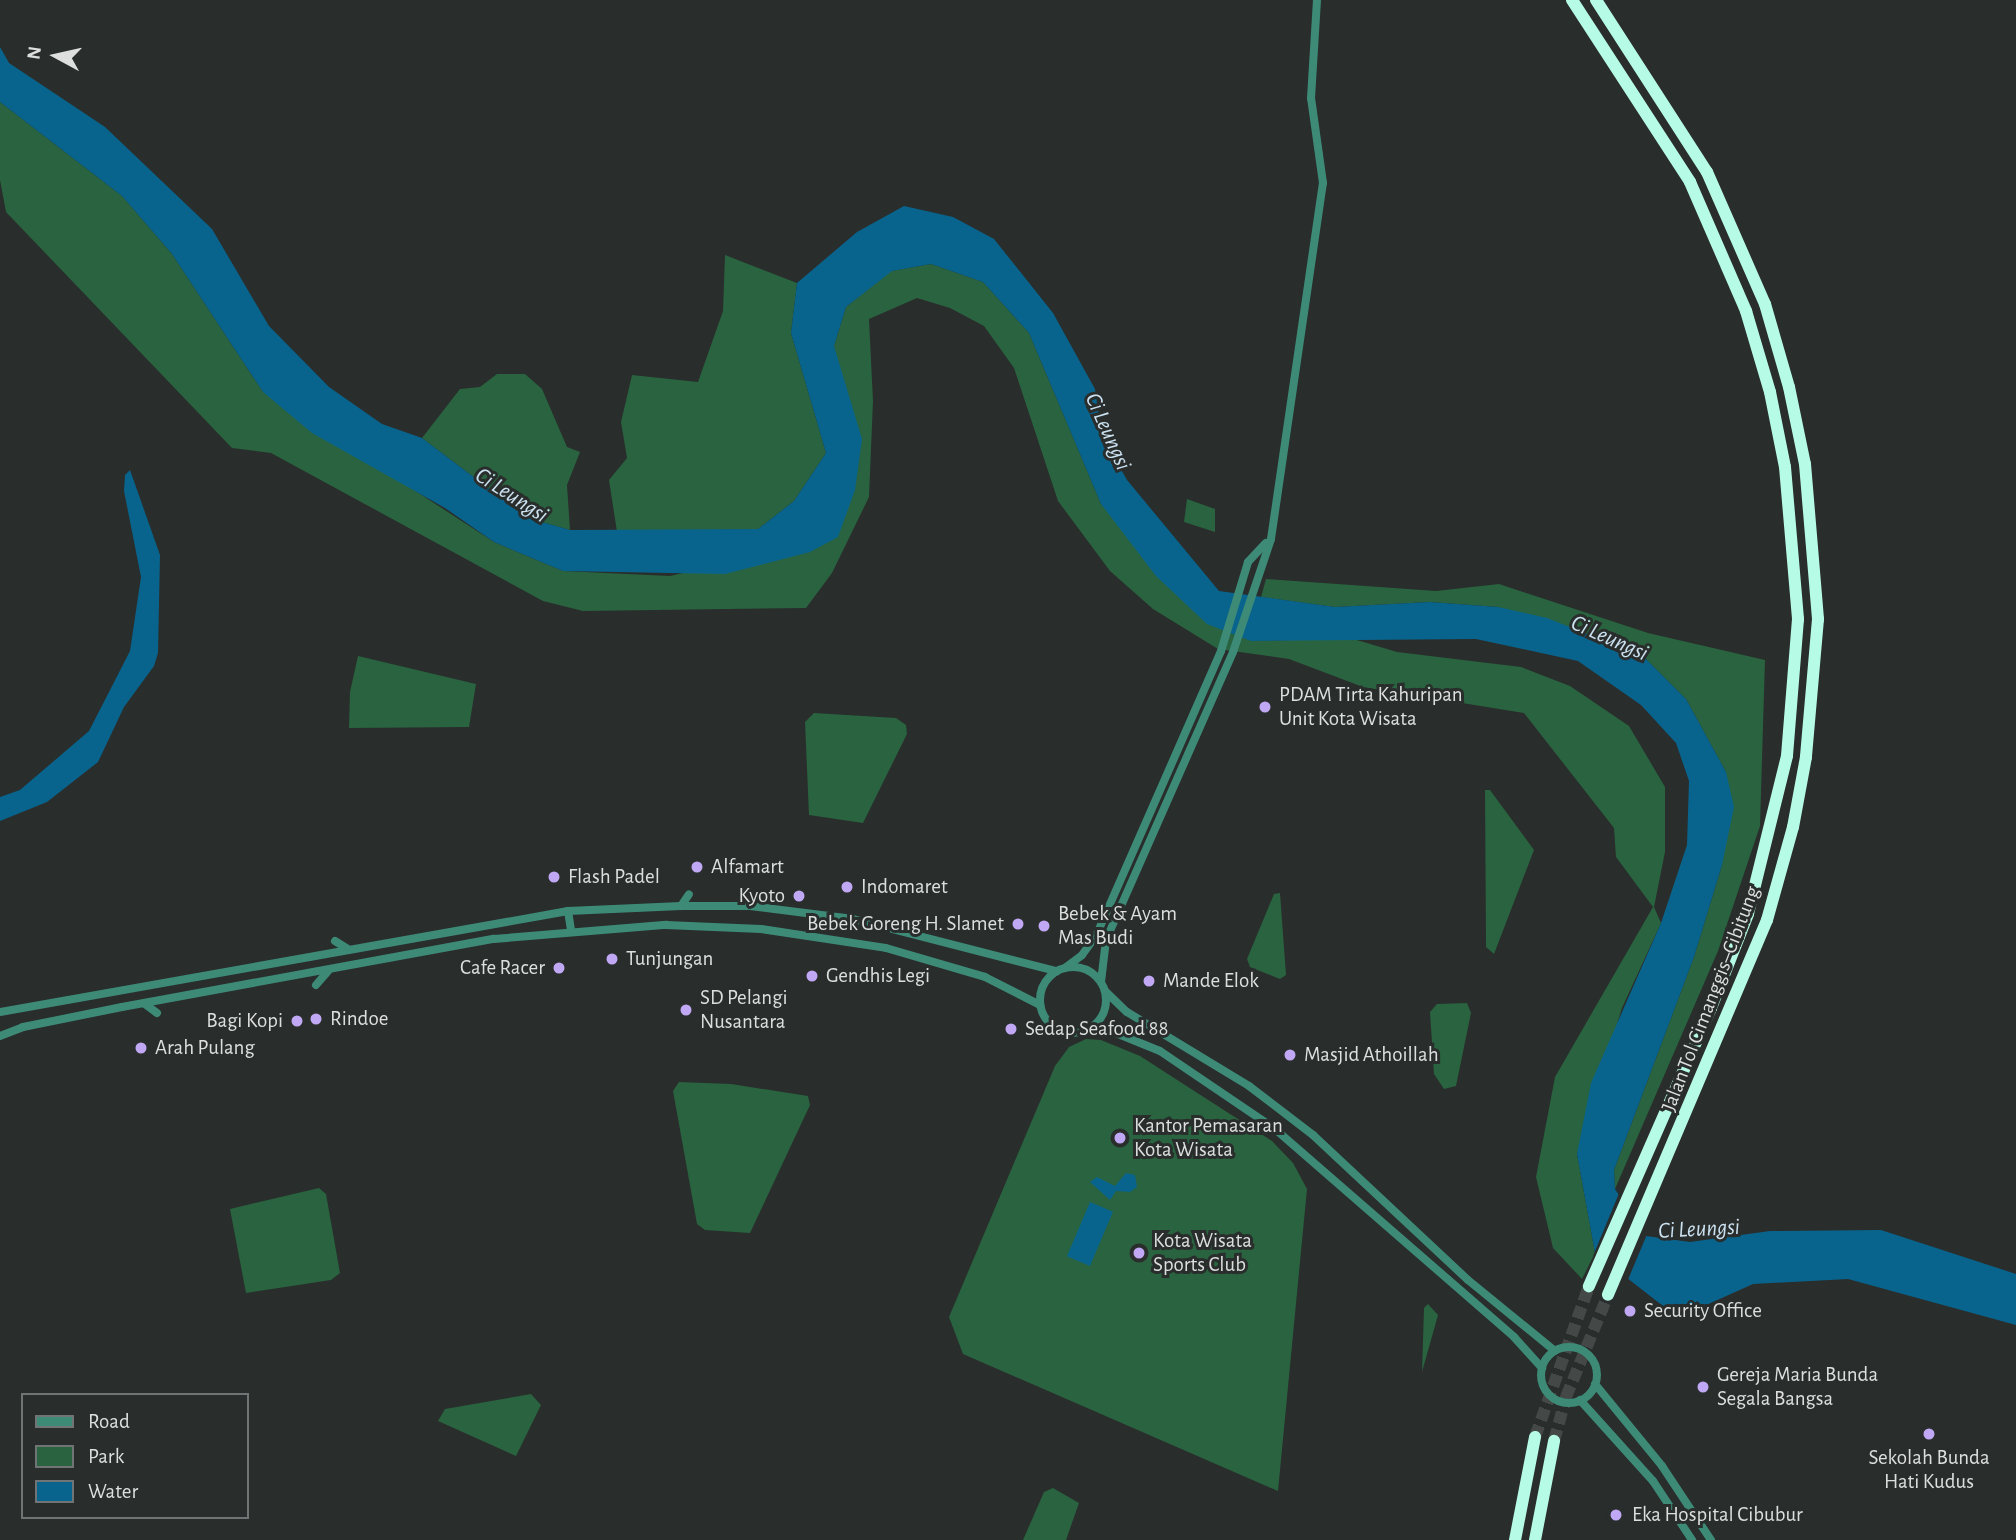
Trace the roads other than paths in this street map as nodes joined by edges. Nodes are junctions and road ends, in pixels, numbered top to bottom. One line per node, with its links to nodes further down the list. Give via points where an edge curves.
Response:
1 (1317, 0): 4 (street, via 1311,88 1323,183)
2 (1572, 0): 29 (highway, Jalan Tol Cimanggis–Cibitung, via 1690,182 1741,299 1770,392 1795,546 1795,682 1773,824 1748,914)
3 (1596, 0): 30 (highway, Jalan Tol Cimanggis–Cibitung, via 1707,172 1765,304 1789,387 1815,544 1815,683 1793,827 1762,932)
4 (1271, 539): 17 (street, via 1248,562 1225,635 1096,936); 20 (street, via 1237,638 1106,940)
5 (689, 894): 6 (street)
6 (681, 906): 7 (street); 10 (street, via 799,911)
7 (568, 911): 11 (street); 15 (street)
8 (877, 914): 10 (street)
9 (666, 925): 11 (street); 12 (street); 14 (street, via 761,929)
10 (884, 926): 19 (street)
11 (571, 931): 18 (street, via 494,939)
12 (678, 935)
13 (335, 941): 15 (street)
14 (886, 948): 16 (street); 24 (street, via 985,977)
15 (348, 949): 25 (street)
16 (875, 956)
17 (1065, 968): 19 (street); 20 (street, via 1086,969)
18 (328, 971): 21 (street); 23 (street)
19 (1056, 971): 24 (street, via 1043,986)
20 (1101, 982): 22 (street)
21 (316, 985)
22 (1105, 991): 27 (street, via 1105,1009); 31 (street, via 1127,1012 1249,1086 1313,1135 1468,1280)
23 (145, 1004): 26 (street); 28 (street, via 23,1027)
24 (1040, 1005): 27 (street, via 1048,1022 1067,1033)
25 (0, 1012)
26 (157, 1013)
27 (1096, 1025): 32 (street, via 1160,1051 1227,1093 1300,1150 1514,1337)
28 (0, 1036)
29 (1589, 1286)
30 (1608, 1295)
31 (1555, 1351): 32 (street); 33 (street, via 1580,1348 1595,1368)
32 (1542, 1368): 34 (street, via 1542,1384 1551,1396 1565,1403)
33 (1595, 1384): 34 (street); 40 (street, via 1662,1466)
34 (1580, 1400): 39 (street, via 1653,1481)
35 (1535, 1437): 37 (highway)
36 (1554, 1441): 38 (highway)
37 (1515, 1540)
38 (1535, 1540)
39 (1692, 1540)
40 (1711, 1540)

